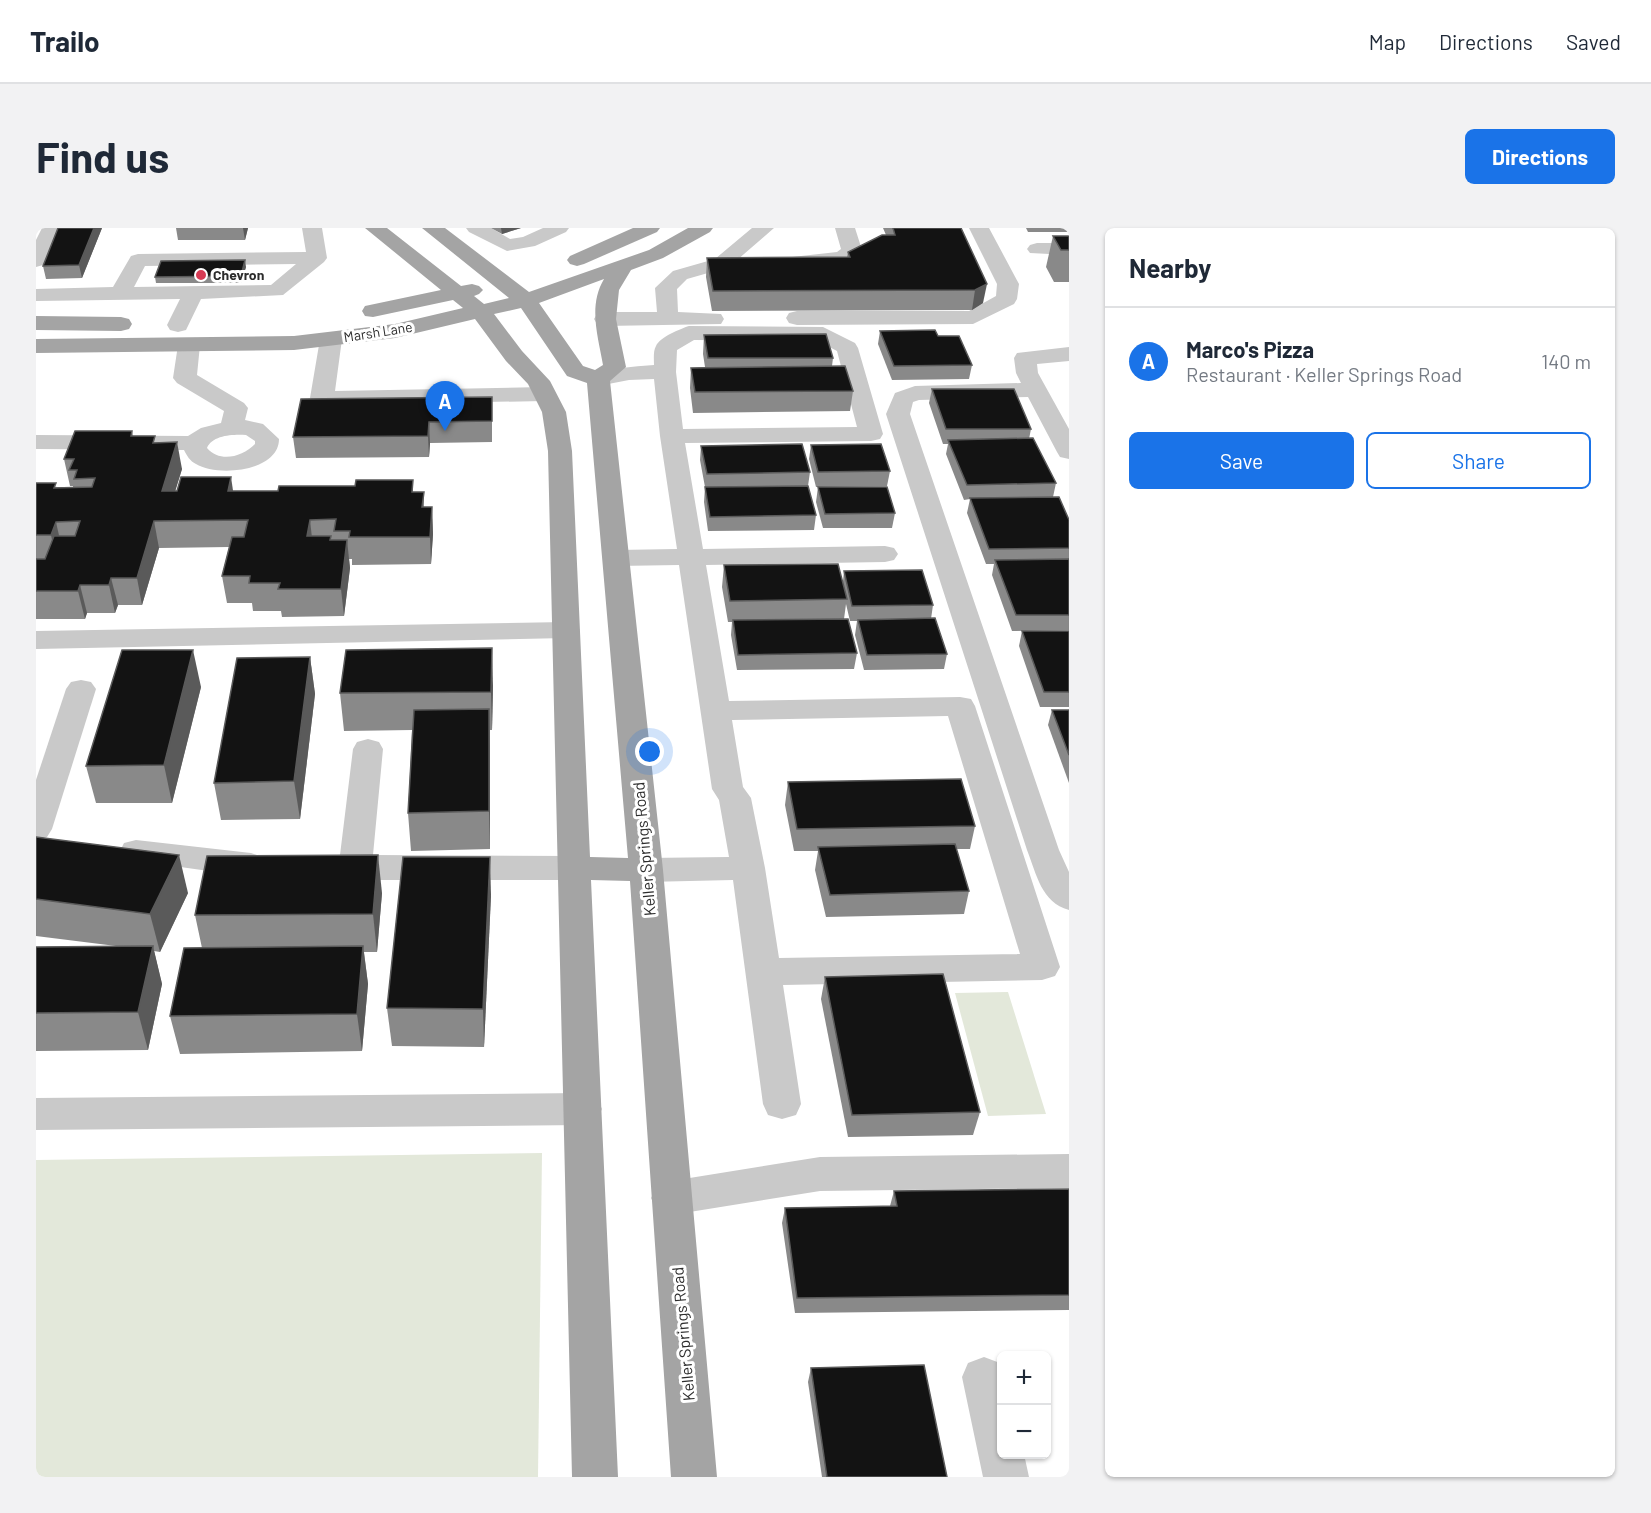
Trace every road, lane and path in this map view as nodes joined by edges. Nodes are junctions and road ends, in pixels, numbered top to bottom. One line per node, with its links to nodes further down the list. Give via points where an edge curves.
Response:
1 (52, 228): 17 (street)
2 (312, 228): 16 (street)
3 (375, 228): 27 (main road)
4 (459, 228): 12 (street)
5 (476, 228): 6 (street, via 507,245 528,242)
6 (559, 228)
7 (650, 228): 21 (main road)
8 (703, 228): 15 (main road, Marsh Lane)
9 (764, 228): 20 (street)
10 (845, 228): 18 (street, via 852,250 843,258)
11 (979, 228): 33 (street, via 1008,284 1006,299 973,317)
12 (435, 231): 25 (main road)
13 (1037, 249): 14 (street)
14 (1069, 249)
15 (656, 254): 22 (main road, Marsh Lane); 23 (street)
16 (316, 258): 26 (street, via 276,291); 28 (street, via 138,260)
17 (36, 261)
18 (777, 261)
19 (755, 262): 20 (street)
20 (723, 263): 23 (street)
21 (558, 267)
22 (622, 267): 30 (main road, Marsh Lane); 34 (main road, via 608,290)
23 (693, 272): 33 (street, via 680,275 666,288)
24 (528, 276): 25 (main road, Marsh Lane)
25 (506, 284): 27 (main road, Marsh Lane); 30 (main road)
26 (194, 292): 28 (street); 37 (street)
27 (457, 293): 31 (main road); 32 (main road, Marsh Lane)
28 (120, 294): 29 (street)
29 (36, 295)
30 (526, 300): 31 (main road, Marsh Lane); 47 (main road, via 575,371)
31 (481, 312): 38 (main road, Marsh Lane); 45 (main road)
32 (354, 314)
33 (668, 319): 34 (street)
34 (605, 320): 47 (main road, via 615,368)
35 (36, 322): 37 (main road)
36 (267, 323): 37 (main road)
37 (178, 325)
38 (395, 331): 39 (main road); 40 (main road, Marsh Lane)
39 (461, 336)
40 (332, 339): 42 (main road, Marsh Lane); 49 (street, via 322,398)
41 (482, 344): 45 (main road)
42 (189, 345): 43 (main road, Marsh Lane); 50 (street, via 185,378 236,408)
43 (36, 346)
44 (1069, 354): 48 (street, via 1025,358)
45 (514, 356): 49 (main road, via 538,381)
46 (665, 372): 47 (street); 51 (street); 51 (street, via 666,347 689,333 824,334 847,348 871,434)
47 (598, 379): 56 (main road, Keller Springs Road)
48 (1036, 390): 55 (street); 72 (street, via 915,393 903,398 898,414 1043,850 1061,892)
49 (544, 394): 54 (main road, via 554,412)
50 (232, 427): 53 (street, via 210,432); 53 (street, via 262,433 267,439 264,451 247,460 224,464 198,454)
51 (672, 436): 58 (street)
52 (36, 442): 53 (street)
53 (196, 442)
54 (560, 451): 56 (main road, via 576,456 586,471 591,516); 59 (main road)
55 (1069, 452)
56 (616, 546): 58 (street); 71 (main road, Keller Springs Road)
57 (885, 554): 58 (street)
58 (691, 556): 62 (street)
59 (566, 630): 60 (street); 69 (main road)
60 (36, 640)
61 (81, 689): 64 (street)
62 (716, 711): 70 (street, via 728,789 735,798); 73 (street, via 960,706 1042,967)
63 (368, 749): 68 (street)
64 (44, 836)
65 (106, 848): 66 (street, via 234,865)
66 (278, 866)
67 (311, 867): 68 (street)
68 (355, 868): 69 (street)
69 (574, 868): 71 (main road); 75 (main road)
70 (748, 868): 71 (street); 73 (street)
71 (646, 870): 78 (main road, Keller Springs Road)
72 (1069, 898)
73 (764, 972): 74 (street)
74 (782, 1104)
75 (583, 1109): 76 (street); 80 (main road)
76 (36, 1114)
77 (1069, 1171): 78 (street, via 819,1174)
78 (671, 1198): 81 (main road, Keller Springs Road)
79 (984, 1377): 82 (street)
80 (595, 1477)
81 (694, 1477)
82 (1006, 1477)

